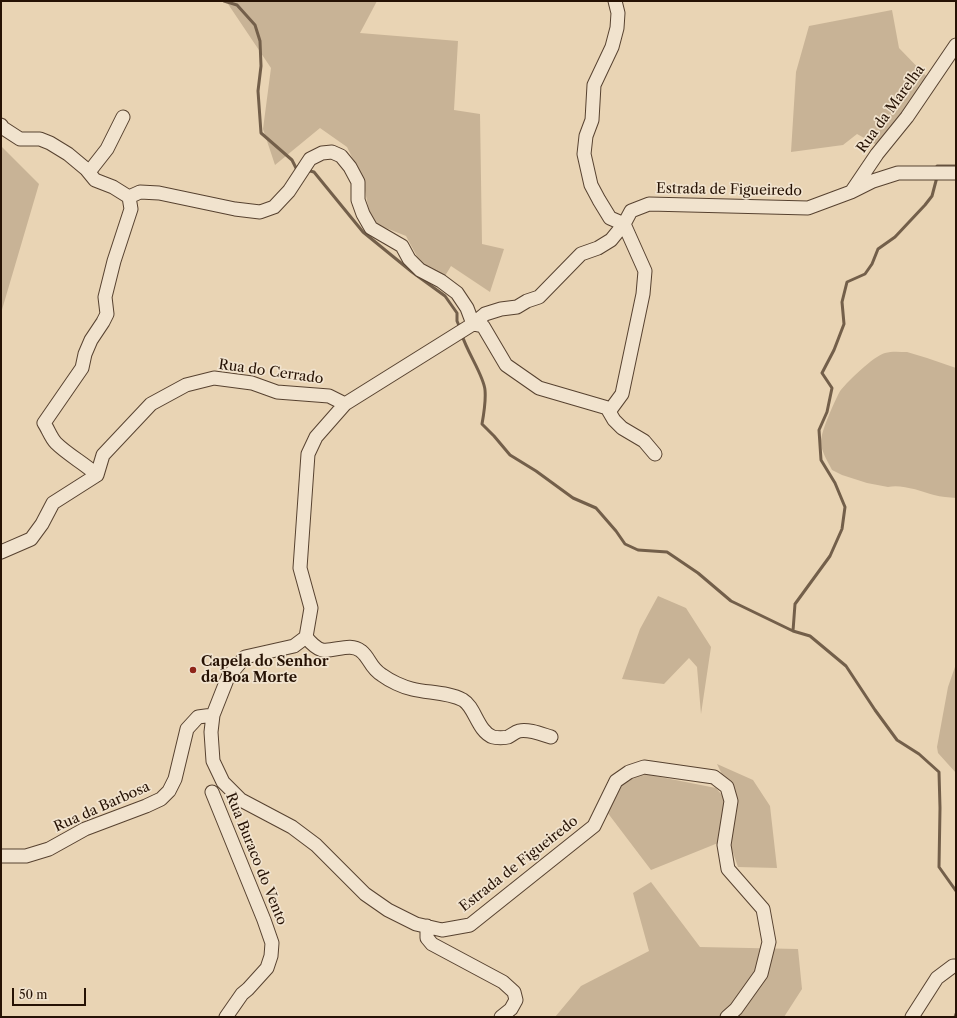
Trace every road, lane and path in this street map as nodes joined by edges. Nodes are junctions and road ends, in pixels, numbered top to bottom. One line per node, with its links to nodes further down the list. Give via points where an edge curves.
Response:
1 (615, 1): 9 (street, via 618,13 617,28 612,47 594,85 592,120 586,136 584,154 591,184 599,200 610,218)
2 (956, 45): 7 (street, Rua da Marelha)
3 (123, 118): 5 (street, via 107,149)
4 (1, 124): 5 (street, via 20,139 40,139 50,143)
5 (89, 172): 8 (street, via 95,180)
6 (952, 173): 7 (street, Estrada de Figueiredo, via 898,173)
7 (851, 192): 9 (street, Estrada de Figueiredo, via 808,208 648,204 631,211)
8 (129, 197): 10 (street, via 140,192 159,193 260,212 274,207 289,191 310,159 322,153 332,152 341,156 358,182 358,200 371,228 402,246 409,259 420,270 457,293 467,308); 14 (street, via 131,209 105,297 107,314 91,340 82,368 44,423 55,442)
9 (624, 224): 10 (street, Estrada de Figueiredo, via 611,240 581,254 539,297 517,307 485,314); 12 (street, via 645,271 643,294 622,394 611,409)
10 (470, 327): 11 (street); 12 (street, via 483,326 506,365 539,388)
11 (345, 404): 14 (street, Rua do Cerrado, via 329,396 277,392 252,383 214,378 186,385 151,404 102,455); 16 (street, via 316,437 308,454 300,568 311,608)
12 (607, 408): 13 (street, via 622,428 644,442)
13 (655, 454)
14 (97, 474): 15 (street, via 53,502 31,539)
15 (1, 552)
16 (306, 637): 17 (street, Estrada de Figueiredo, via 294,646 245,657 228,676); 18 (street, via 321,650 352,647 360,650 375,671 411,689 464,700 485,732 493,737 507,737 518,731)
17 (212, 715): 20 (street, Rua da Barbosa, via 198,717 187,730 175,778 169,791 161,799 85,829 49,849 26,856); 21 (street, Estrada de Figueiredo, via 213,761 223,782 241,800 292,827 316,845 365,894 388,910 416,924)
18 (551, 737)
19 (212, 792): 23 (street, Rua Buraco do Vento, via 272,943 267,968 242,994)
20 (1, 856)
21 (427, 926): 24 (street, via 427,938 432,944 503,982 514,992 516,1000 511,1009); 25 (street, Estrada de Figueiredo, via 442,930 470,925 594,826 616,781 629,772 644,767 714,777 727,787 732,801 724,845 728,869 763,909 769,942 761,974 736,1009)
22 (956, 966): 26 (street, via 937,978)
23 (226, 1017)
24 (501, 1017)
25 (727, 1017)
26 (912, 1017)

